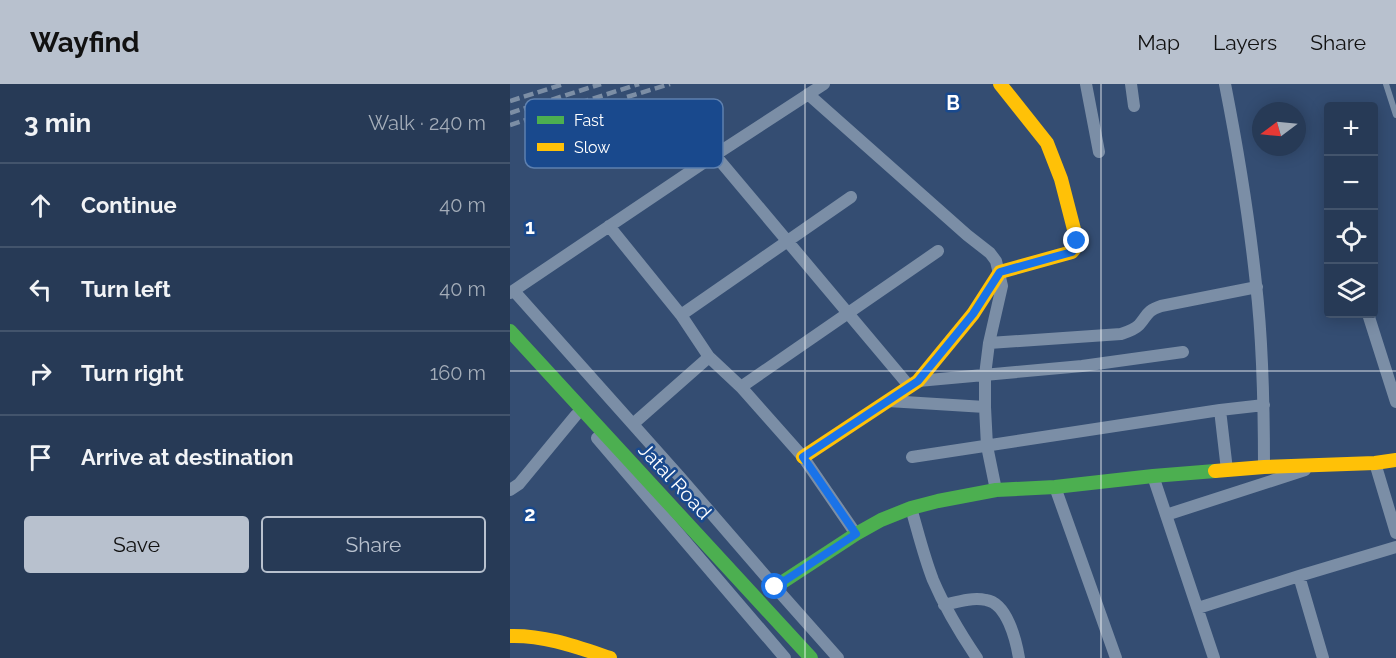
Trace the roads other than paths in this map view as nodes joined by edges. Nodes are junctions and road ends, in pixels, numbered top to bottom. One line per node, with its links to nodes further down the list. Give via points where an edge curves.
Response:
1 (824, 84): 7 (street)
2 (1000, 84): 18 (street, via 1052,153 1077,241 1072,252)
3 (1086, 84): 11 (street)
4 (1131, 84): 8 (street)
5 (1225, 84): 19 (street)
6 (1386, 84): 9 (lane)
7 (808, 94): 10 (street); 18 (street, via 990,253)
8 (1134, 106)
9 (1396, 115)
10 (723, 150)
11 (1099, 152)
12 (723, 164): 16 (street)
13 (696, 168): 15 (street)
14 (851, 197): 16 (street)
15 (609, 226): 20 (street); 22 (street)
16 (788, 241): 21 (street); 22 (street)
17 (938, 251): 21 (street)
18 (1000, 272): 26 (street, via 1002,286); 30 (street, via 973,314)
19 (1257, 287): 26 (street, via 1161,306 1145,315 1138,326 1121,334); 34 (street)
20 (512, 292): 38 (street)
21 (849, 313): 30 (street); 31 (street)
22 (681, 315): 28 (street)
23 (1369, 318): 33 (street)
24 (510, 331): 63 (street, Jatal Road)
25 (510, 342): 37 (street)
26 (989, 343): 29 (street)
27 (1183, 352): 29 (street)
28 (710, 357): 31 (street); 38 (street)
29 (985, 375): 30 (street); 35 (street)
30 (914, 384): 32 (street)
31 (741, 387): 40 (street)
32 (888, 401): 35 (street); 40 (street)
33 (1396, 402)
34 (1264, 405): 36 (street); 45 (street)
35 (984, 406): 39 (street)
36 (1220, 410): 39 (street); 46 (street)
37 (576, 415): 49 (street); 62 (street)
38 (633, 424): 57 (street)
39 (987, 446): 41 (street); 50 (street)
40 (803, 457): 54 (street)
41 (912, 457)
42 (1396, 460): 43 (street)
43 (1375, 463): 44 (street); 53 (street)
44 (1321, 465): 45 (street); 52 (street)
45 (1264, 467): 46 (street)
46 (1227, 470): 47 (street)
47 (1153, 476): 48 (street); 52 (street)
48 (1055, 487): 50 (street); 67 (street)
49 (510, 490)
50 (996, 490): 51 (street)
51 (911, 508): 54 (street); 58 (street)
52 (1166, 515): 59 (street)
53 (1396, 533)
54 (856, 534): 57 (street)
55 (1396, 547): 56 (street)
56 (1299, 576): 59 (street); 69 (street)
57 (775, 587): 64 (street)
58 (944, 605): 65 (street); 66 (street, via 975,599 997,604 1007,618)
59 (1198, 608): 68 (street)
60 (510, 636): 61 (street, via 557,642)
61 (610, 658)
62 (785, 658)
63 (811, 658)
64 (838, 658)
65 (977, 658)
66 (1019, 658)
67 (1116, 658)
68 (1214, 658)
69 (1323, 658)

